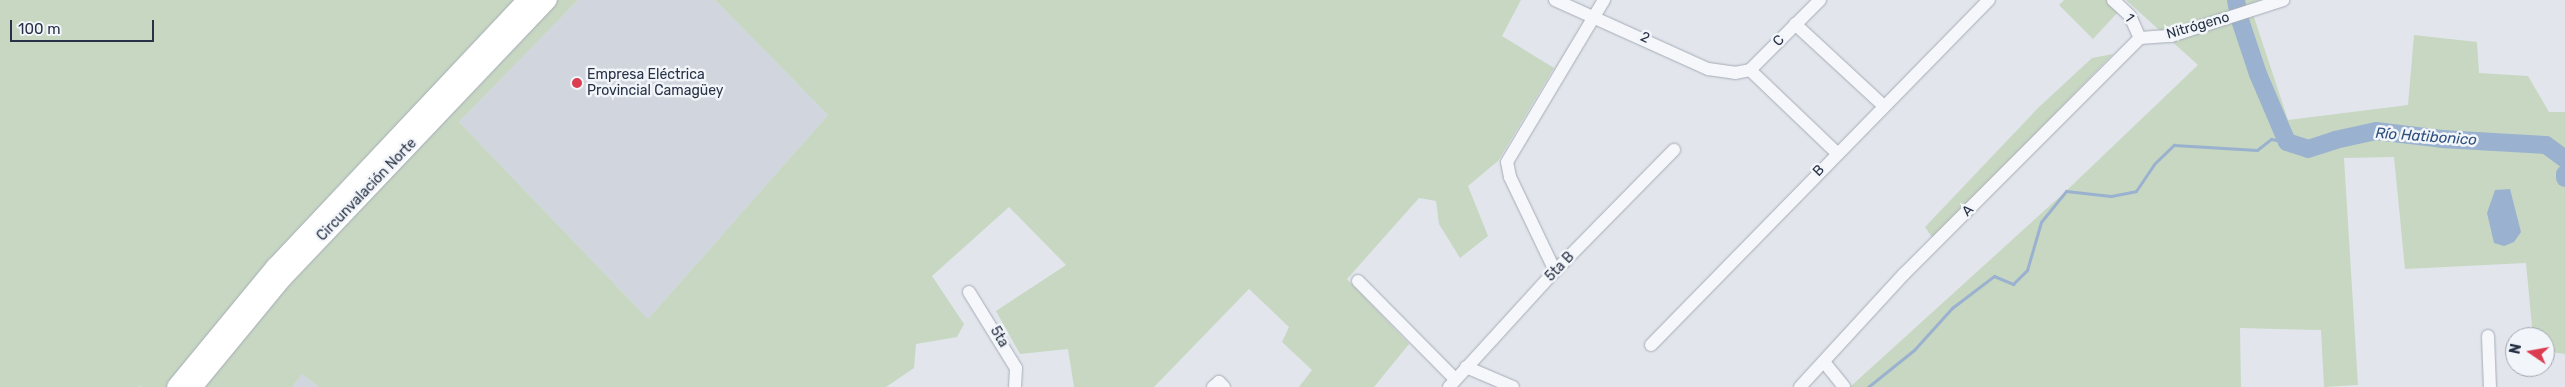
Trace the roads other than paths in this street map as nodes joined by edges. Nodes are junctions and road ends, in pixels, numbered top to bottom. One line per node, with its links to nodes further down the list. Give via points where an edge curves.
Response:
1 (527, 0): 24 (highway, Circunvalación Norte, via 275,266)
2 (548, 0): 25 (highway, Circunvalación Norte, via 283,278)
3 (1555, 0): 9 (street, 2)
4 (1604, 0): 9 (street)
5 (1820, 0): 10 (street, C)
6 (1989, 0): 13 (street, B)
7 (2113, 0): 11 (street, 1, via 2130,16)
8 (2283, 0): 11 (street, Nitrógeno, via 2171,36)
9 (1594, 15): 12 (street, 2, via 1708,69 1735,73); 16 (street, via 1507,162 1510,177)
10 (1795, 24): 12 (street, C); 13 (street)
11 (2140, 38): 21 (street, A, via 1904,274)
12 (1750, 70): 15 (street)
13 (1884, 106): 15 (street, B)
14 (1674, 150): 16 (street, 5ta B)
15 (1837, 153): 20 (street, B)
16 (1555, 271): 22 (street, 5ta B)
17 (1358, 281): 23 (street)
18 (969, 292): 26 (street, 5ta, via 1016,368)
19 (2488, 336): 32 (street)
20 (1650, 345)
21 (1824, 362): 30 (street, A); 31 (street)
22 (1466, 367): 23 (street, 5ta B); 29 (street)
23 (1452, 383)
24 (176, 387)
25 (193, 387)
26 (1015, 387)
27 (1213, 387): 28 (street, via 1219,382)
28 (1224, 387)
29 (1513, 387)
30 (1800, 387)
31 (1844, 387)
32 (2490, 387)

